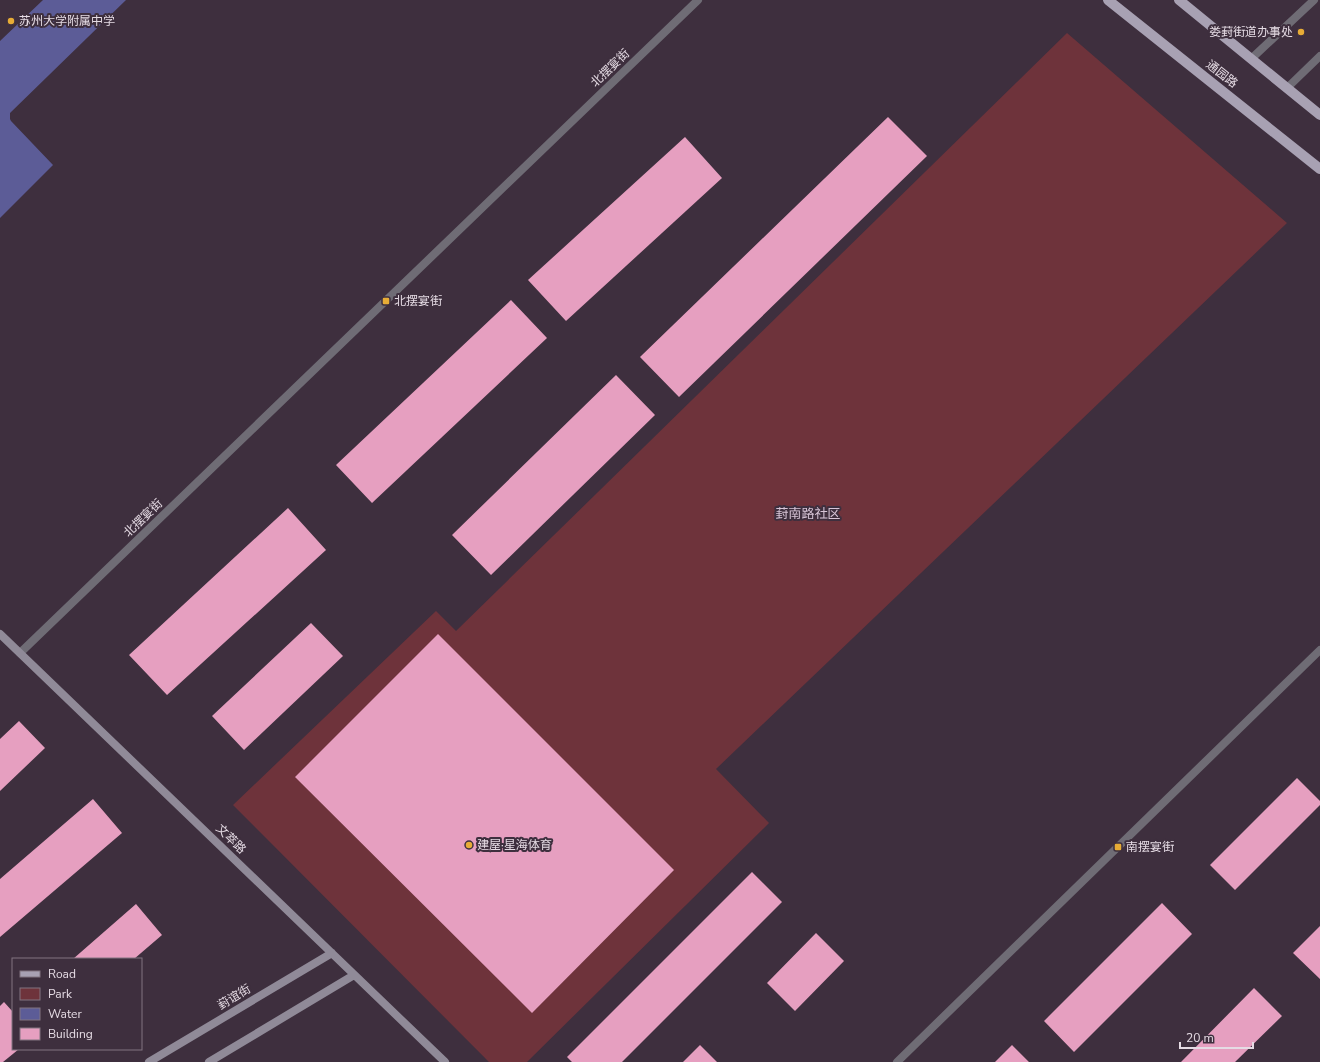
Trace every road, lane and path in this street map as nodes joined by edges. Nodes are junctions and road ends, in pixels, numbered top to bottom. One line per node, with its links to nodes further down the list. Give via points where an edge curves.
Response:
1 (698, 0): 12 (street, 北摆宴街)
2 (1108, 0): 9 (main road, 通园路)
3 (1179, 0): 6 (main road)
4 (1314, 0): 6 (street)
5 (1320, 56): 7 (street)
6 (1251, 59): 7 (main road)
7 (1287, 88): 8 (main road)
8 (1320, 115)
9 (1320, 169)
10 (0, 634): 12 (main road, 文萃路)
11 (1320, 650): 18 (street)
12 (20, 653): 13 (main road, 文萃路)
13 (332, 953): 14 (main road, 文萃路); 15 (main road, 葑谊街)
14 (354, 975): 16 (main road); 17 (main road, 文萃路)
15 (150, 1062)
16 (208, 1062)
17 (444, 1062)
18 (897, 1062)

